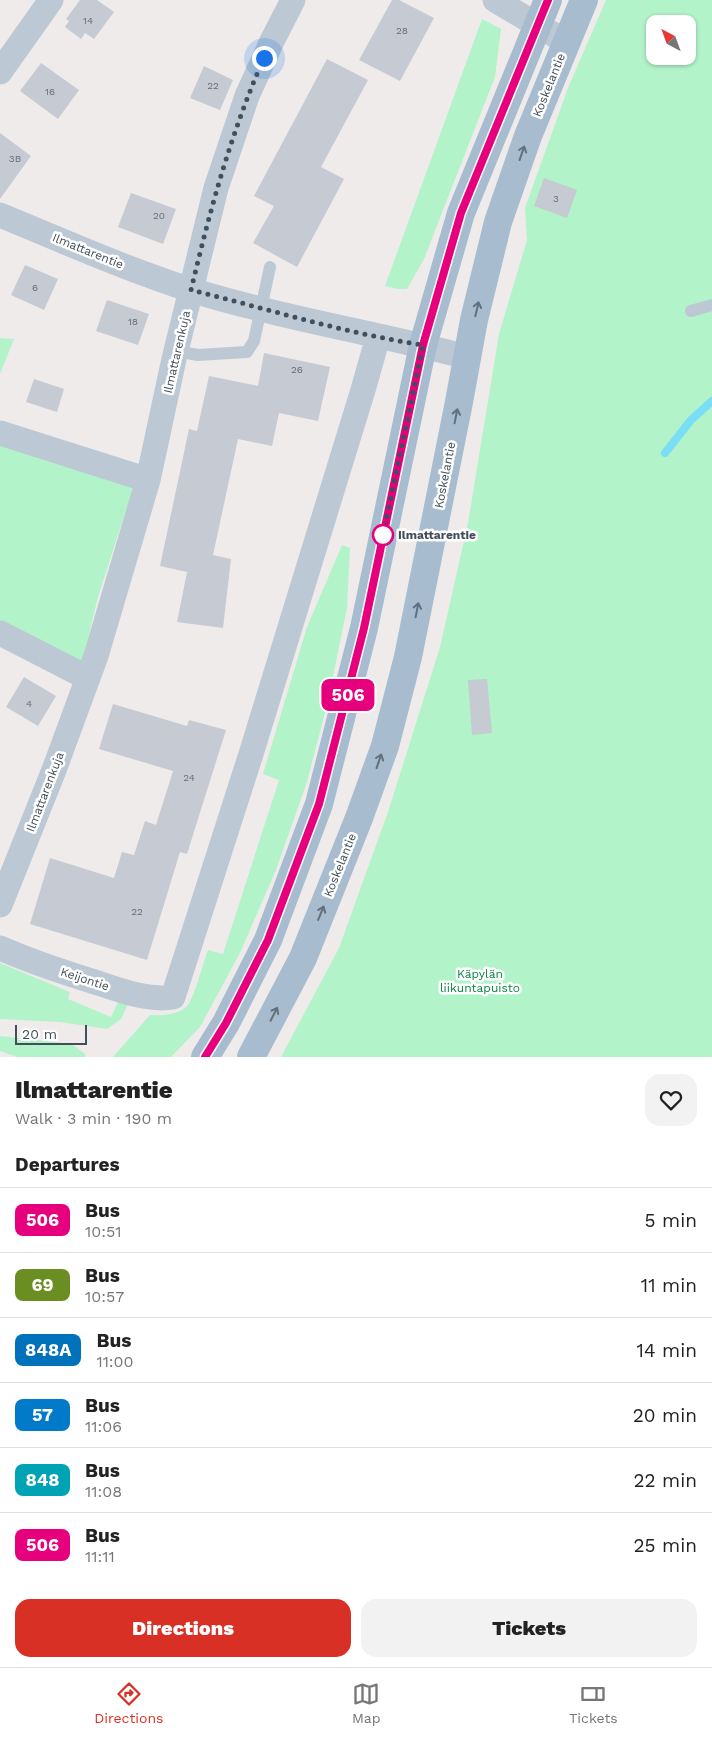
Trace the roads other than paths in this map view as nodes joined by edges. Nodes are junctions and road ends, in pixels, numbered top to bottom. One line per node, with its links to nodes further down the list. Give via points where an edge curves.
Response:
1 (51, 0): 7 (street)
2 (293, 0): 10 (street, Ilmattarenkuja, via 247,96 214,197)
3 (495, 0): 5 (street)
4 (584, 0): 6 (main road, Koskelantie)
5 (542, 12): 6 (street); 15 (main road, via 461,213)
6 (566, 42): 17 (main road, Koskelantie, one-way to 6, via 498,222)
7 (0, 72)
8 (0, 215): 10 (street, Ilmattarentie)
9 (270, 267): 12 (lane)
10 (191, 290): 12 (street, Ilmattarentie); 16 (street, Ilmattarenkuja)
11 (712, 305): 13 (lane)
12 (262, 309): 14 (street, Ilmattarentie); 16 (lane, via 254,341 247,352 198,355)
13 (691, 310)
14 (378, 337): 15 (street, Ilmattarentie); 23 (street, Keijontie, via 174,997 163,999 123,991)
15 (423, 345): 17 (street, Ilmattarentie); 24 (main road, via 364,628 319,804 268,940)
16 (176, 351): 19 (street, Ilmattarenkuja)
17 (467, 357): 25 (main road, Koskelantie, one-way to 17, via 303,958 385,746 408,657)
18 (0, 433): 19 (street)
19 (148, 480): 21 (street, Ilmattarenkuja)
20 (0, 633): 21 (street)
21 (88, 678): 22 (street, Ilmattarenkuja)
22 (0, 905)
23 (0, 948)
24 (205, 1057)
25 (251, 1057)

